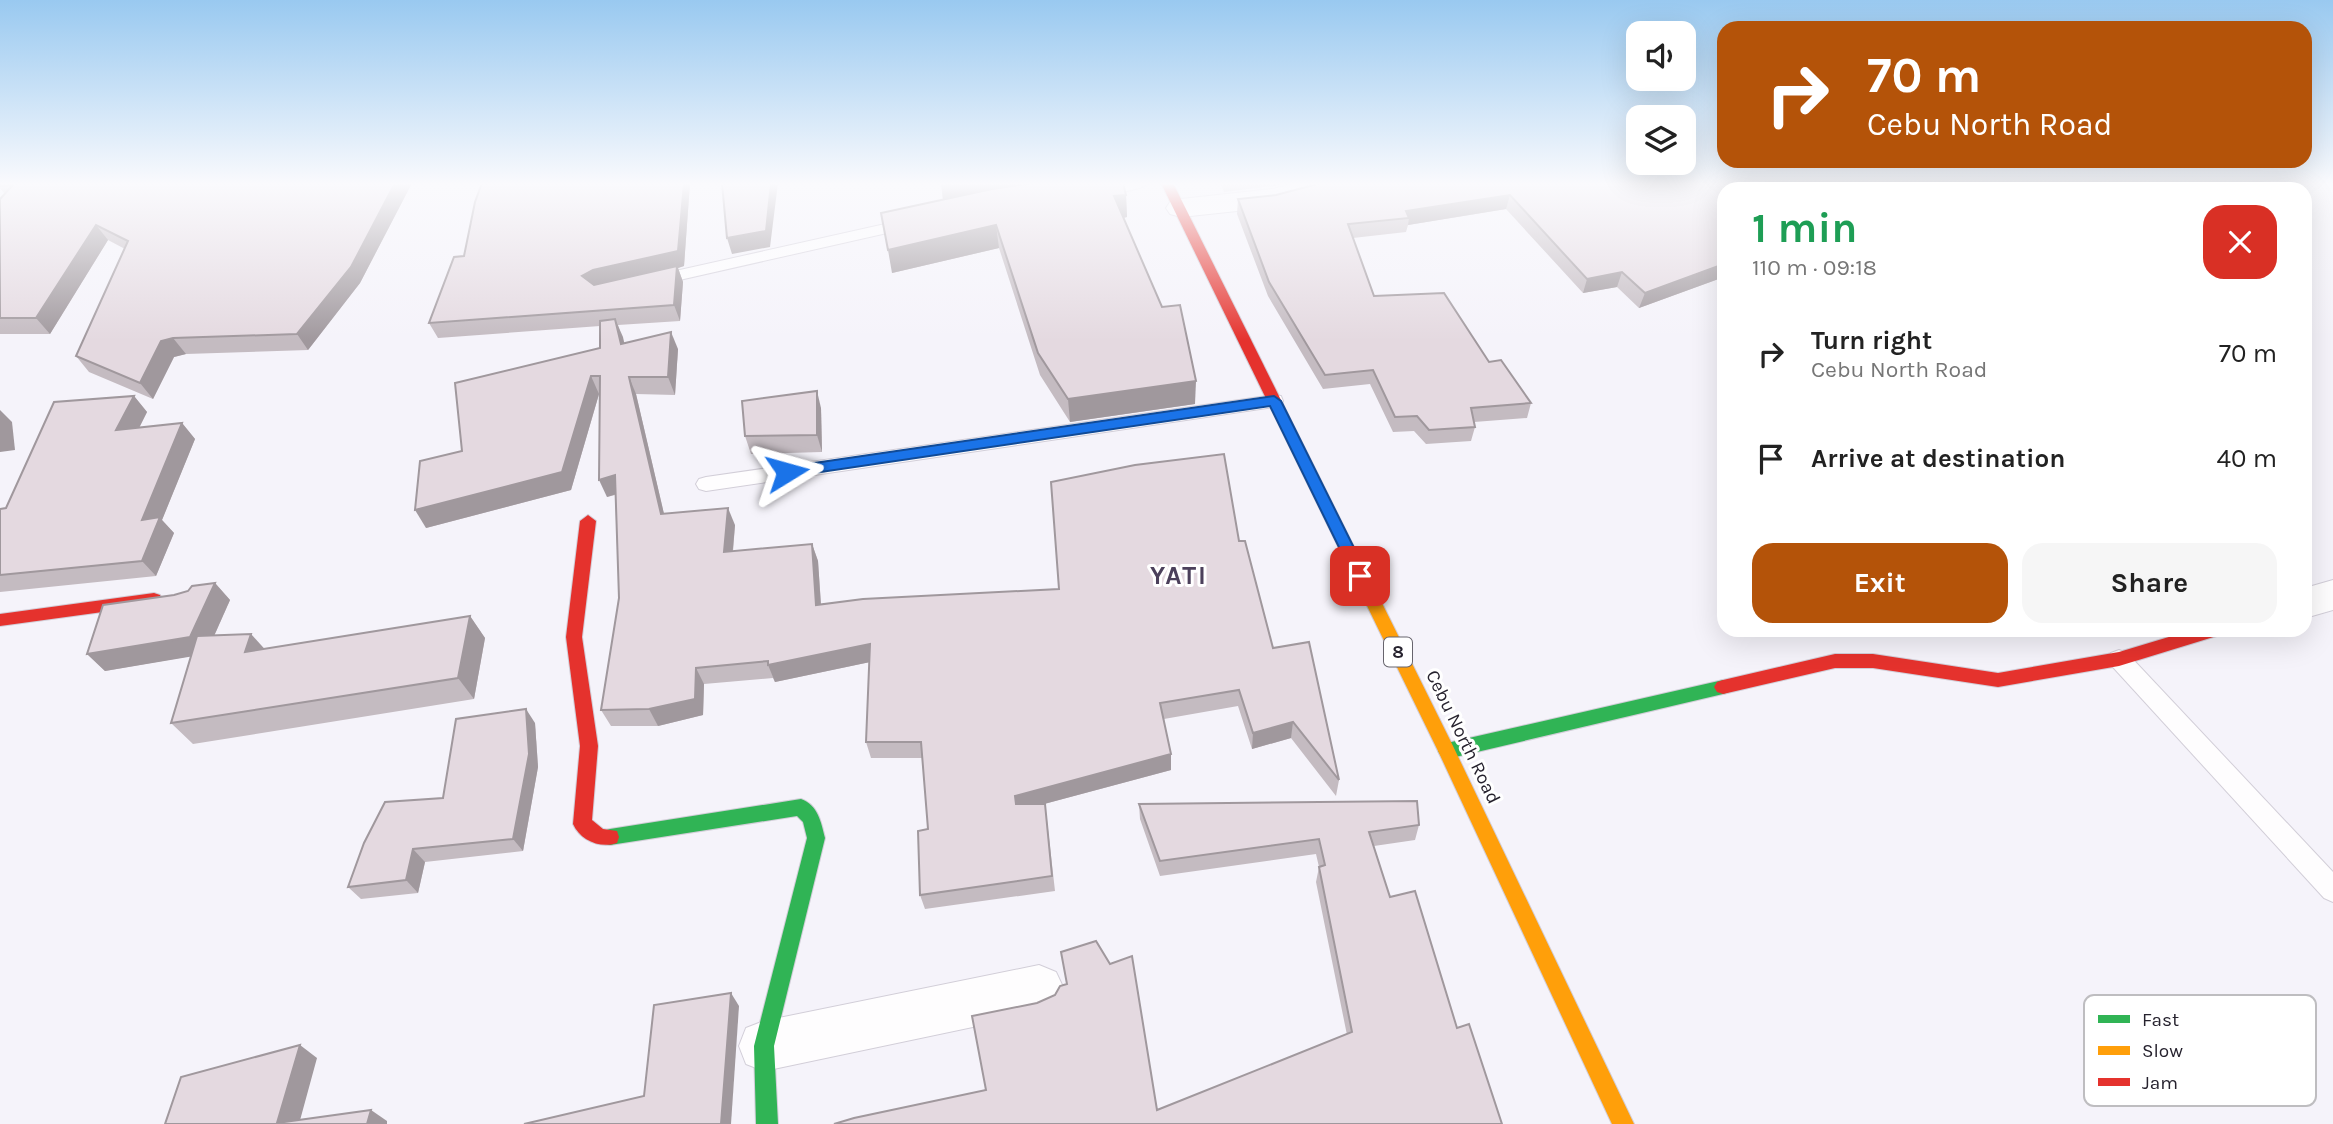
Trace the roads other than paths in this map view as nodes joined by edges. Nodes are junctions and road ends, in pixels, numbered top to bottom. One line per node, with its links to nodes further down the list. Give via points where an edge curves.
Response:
1 (854, 235): 3 (lane)
2 (1193, 235): 4 (street, Cebu North Road / 8)
3 (640, 284)
4 (1274, 401): 5 (lane); 13 (street, Cebu North Road / 8)
5 (706, 484)
6 (588, 521): 16 (street, via 574,637 589,746 582,824 600,837 623,837 801,807 811,818 816,838)
7 (2333, 595): 9 (street)
8 (175, 596): 10 (street)
9 (2312, 601)
10 (0, 620)
11 (2191, 637): 12 (street)
12 (2119, 659): 13 (street, via 1998,680 1873,661 1835,661); 14 (lane)
13 (1447, 751): 18 (street, Cebu North Road / 8)
14 (2333, 890)
15 (1039, 989): 16 (street)
16 (764, 1046): 17 (street)
17 (767, 1124)
18 (1623, 1124)

